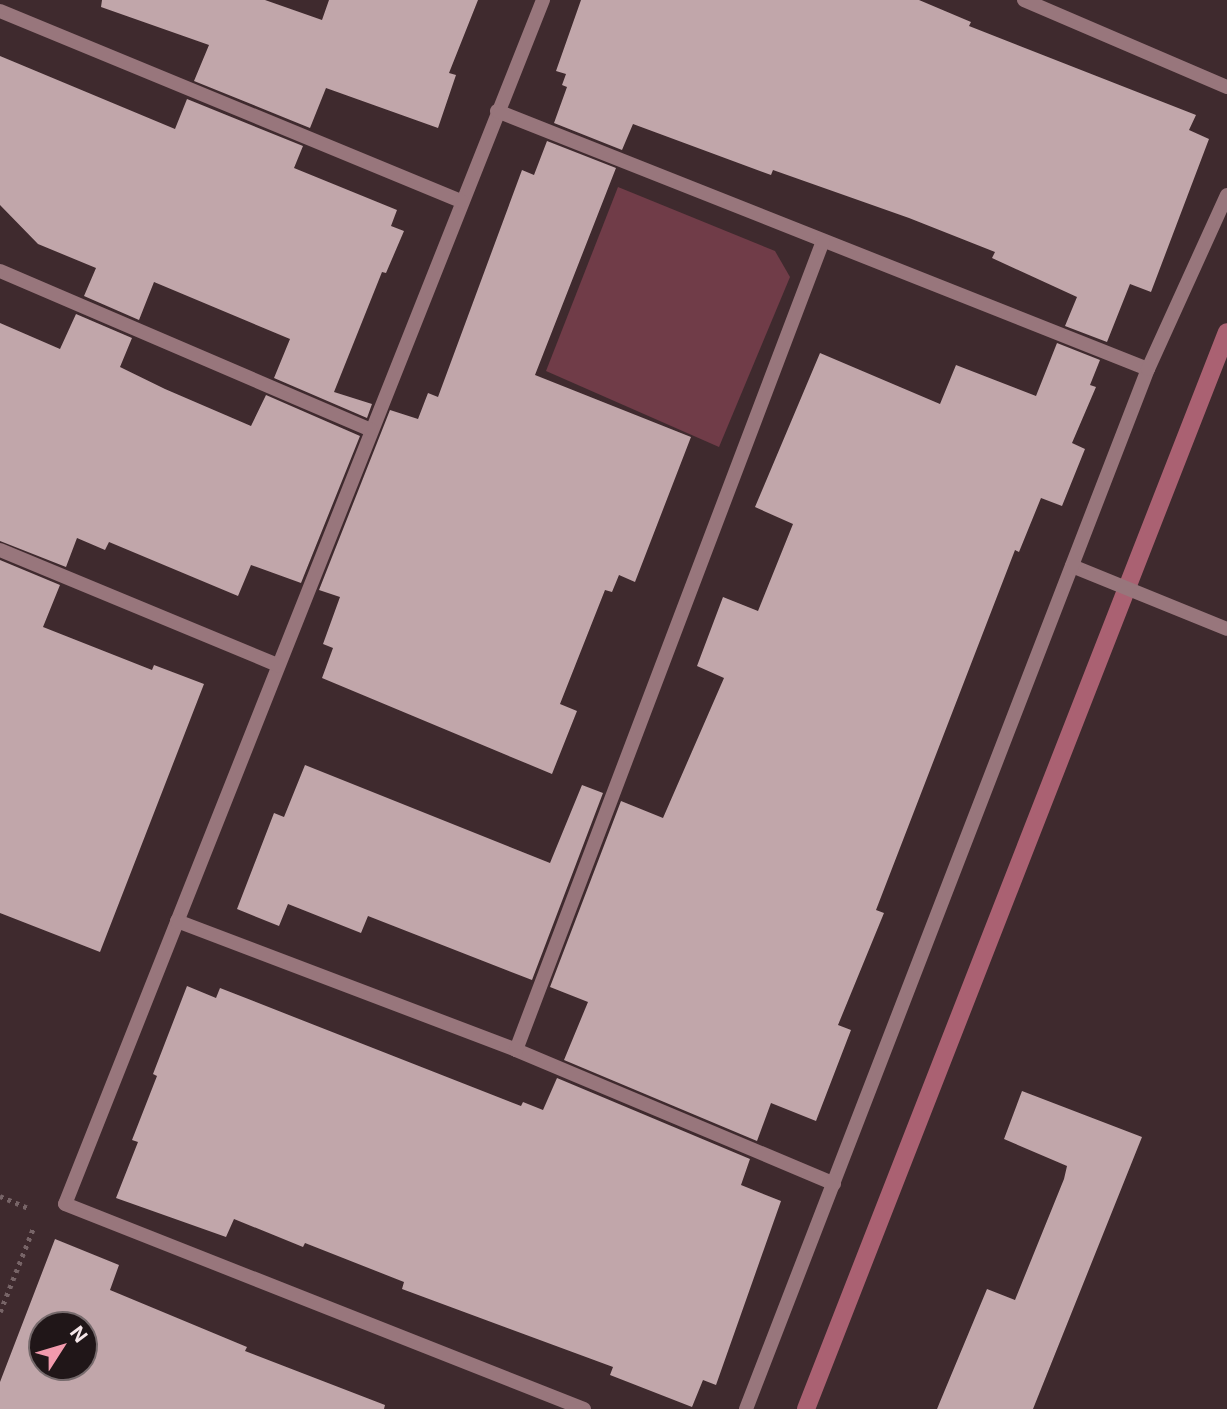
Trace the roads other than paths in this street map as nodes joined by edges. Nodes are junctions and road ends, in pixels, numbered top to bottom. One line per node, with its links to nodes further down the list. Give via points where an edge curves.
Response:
1 (543, 0): 5 (street)
2 (1024, 0): 4 (street)
3 (0, 11): 7 (street)
4 (1227, 87)
5 (497, 111): 7 (street); 8 (street)
6 (1227, 195): 10 (street)
7 (461, 201): 11 (street)
8 (823, 241): 10 (street); 17 (street)
9 (0, 271): 11 (street)
10 (1148, 369): 13 (street)
11 (371, 430): 15 (street)
12 (0, 550): 15 (street)
13 (1072, 566): 14 (street); 18 (street)
14 (1227, 629)
15 (278, 665): 16 (street)
16 (177, 921): 17 (street); 19 (street, via 65,1204)
17 (516, 1050): 18 (street)
18 (834, 1184): 20 (street)
19 (584, 1409)
20 (746, 1409)

